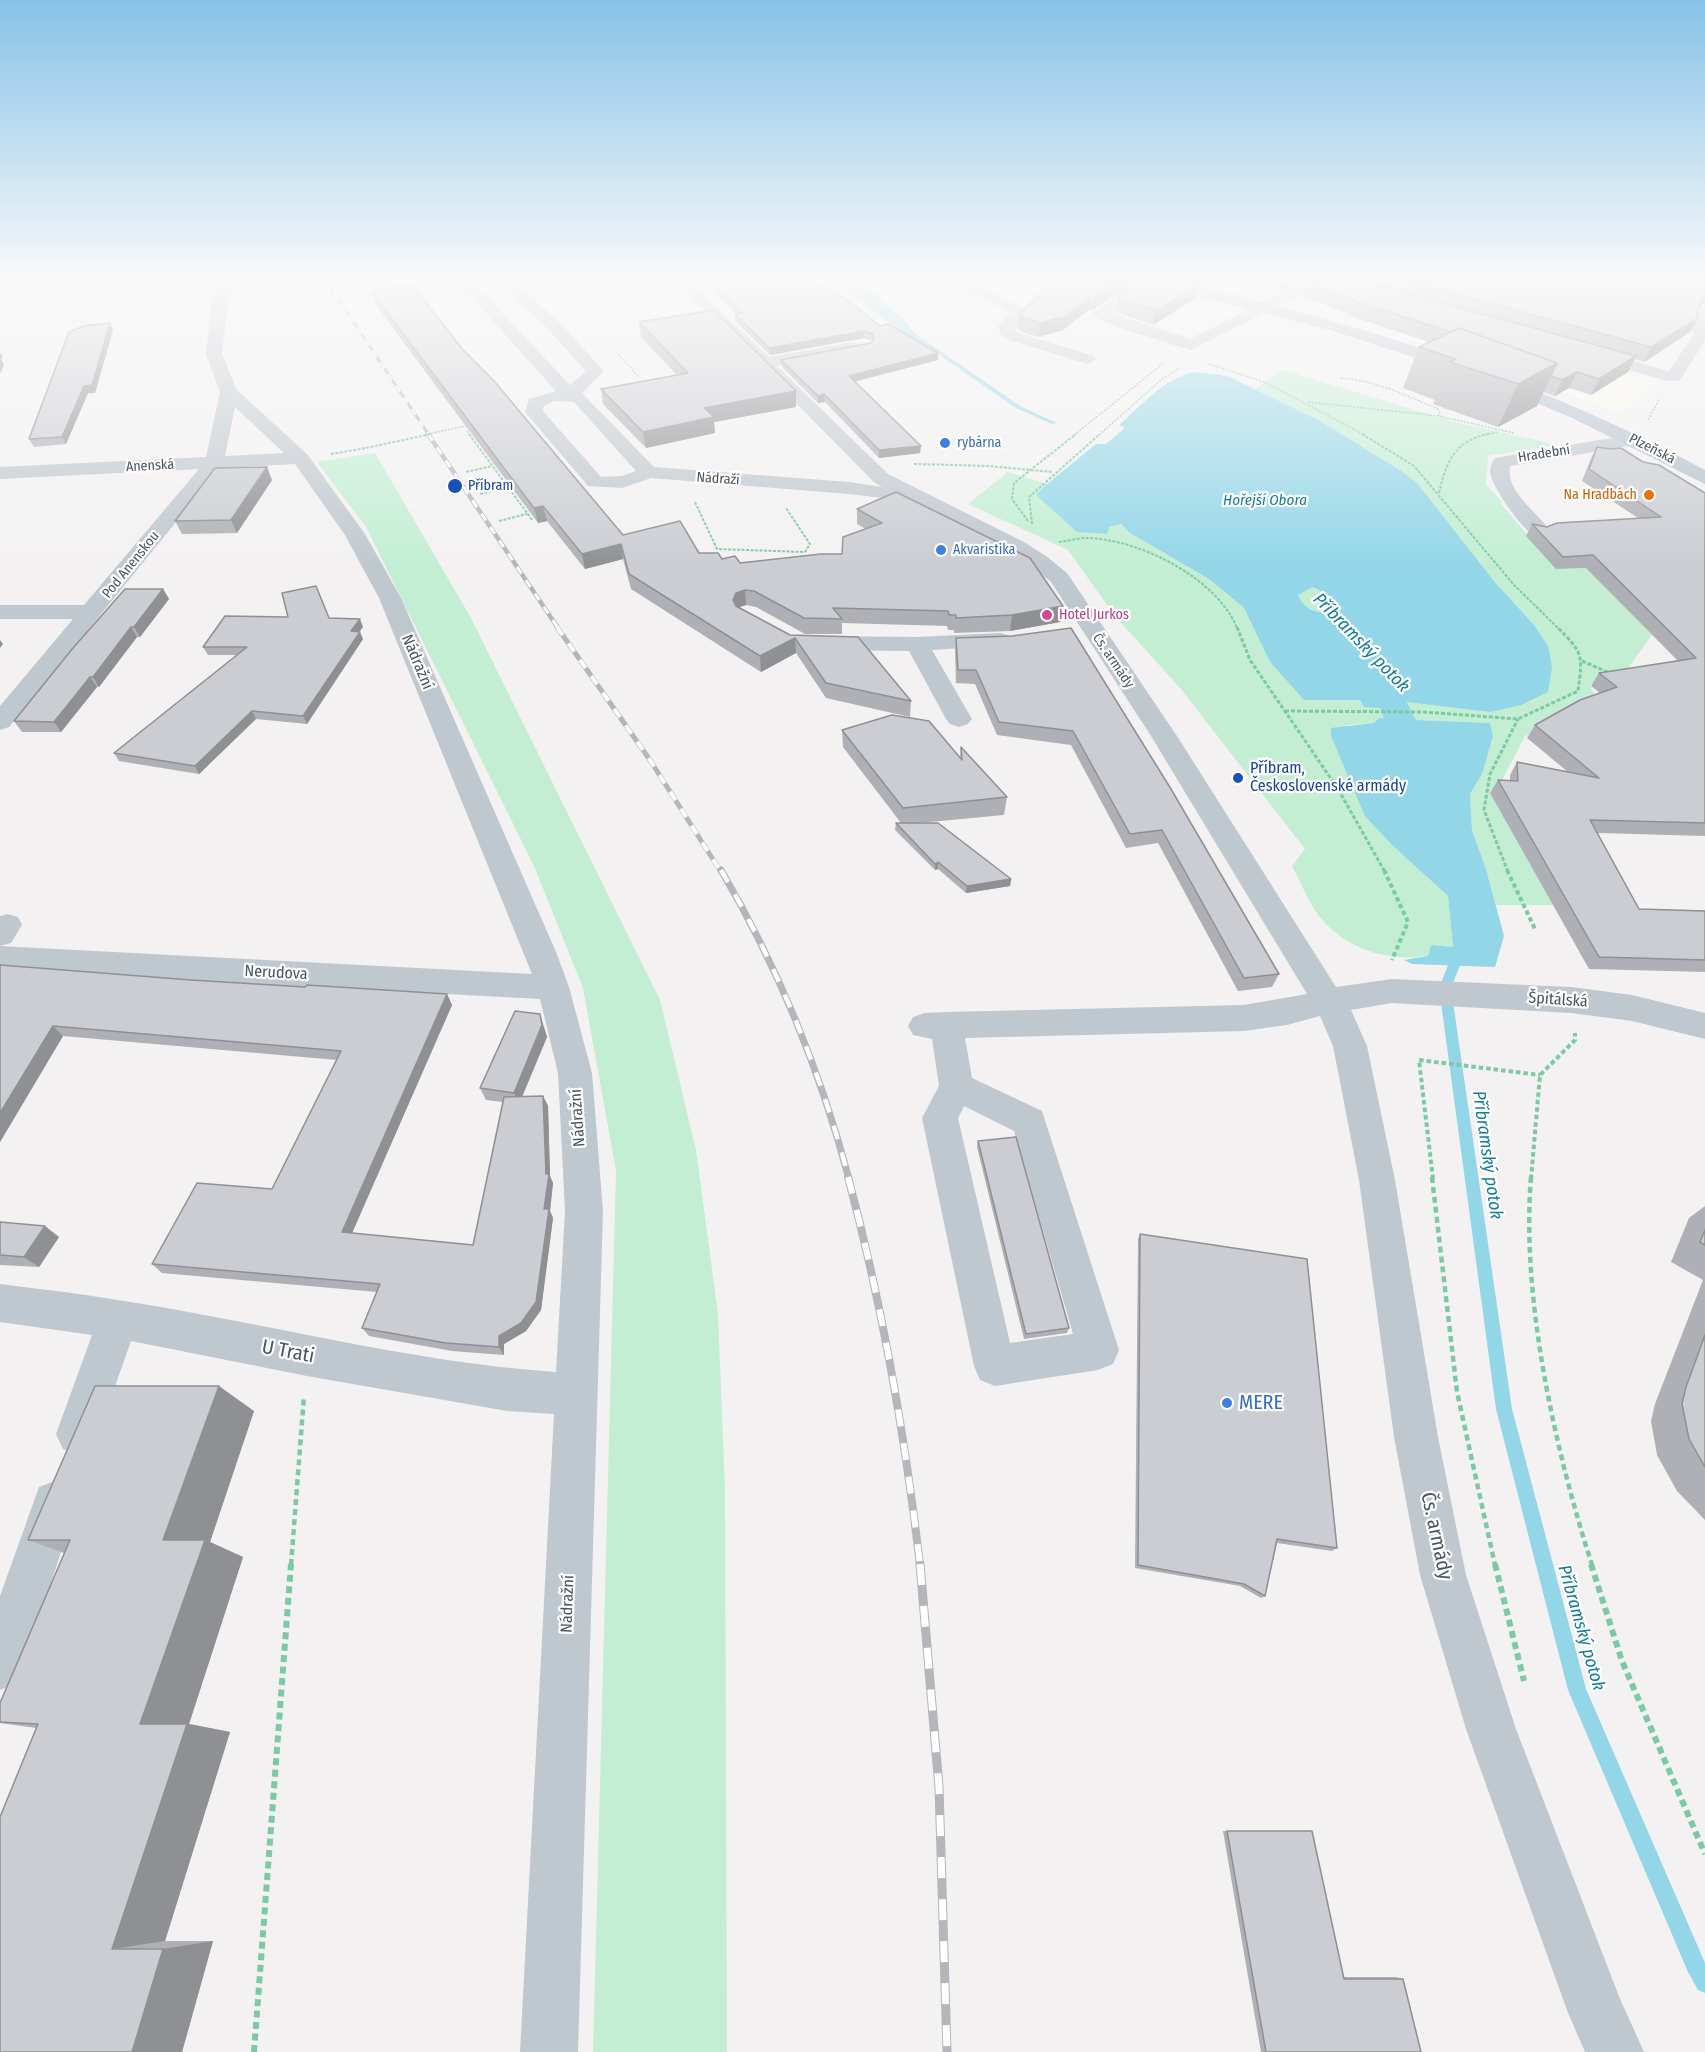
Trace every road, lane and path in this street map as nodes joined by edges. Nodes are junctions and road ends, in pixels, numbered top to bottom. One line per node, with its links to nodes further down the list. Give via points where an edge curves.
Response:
1 (223, 377): 10 (street, Nádražní)
2 (551, 377): 11 (street)
3 (590, 377): 11 (street)
4 (779, 377): 17 (street, Čs. armády)
5 (1147, 377): 22 (path)
6 (1166, 377): 25 (path)
7 (1249, 377): 12 (path)
8 (1488, 377): 16 (main road, Plzeňská)
9 (1341, 378): 13 (path, via 1359,378 1399,391 1438,409)
10 (229, 392): 18 (street, Nádražní); 19 (street, Pod Anenskou)
11 (569, 396): 24 (street, via 585,402); 24 (street, Nádraží, via 543,398 533,408 595,482 615,484)
12 (1305, 402): 13 (path); 32 (path, via 1390,449 1414,466)
13 (1438, 416): 32 (path, via 1503,431 1464,440 1452,452 1442,474)
14 (479, 423): 18 (path, bridge)
15 (467, 431): 21 (path)
16 (1634, 440): 27 (main road, Plzeňská); 38 (street, Hradební, via 1502,462 1498,476 1504,488)
17 (855, 453): 28 (street, Nádraží, via 853,462 842,472); 33 (street, Čs. armády, via 881,478)
18 (313, 457): 19 (street, Anenská); 54 (street, Nádražní, via 390,598)
19 (214, 463): 26 (street, Anenská); 41 (street, Pod Anenskou)
20 (914, 464): 22 (path)
21 (492, 466): 23 (path); 29 (path)
22 (1029, 469): 25 (path); 25 (path, via 1014,483 1010,493 1013,503 1033,527 1029,497)
23 (465, 472)
24 (648, 472): 28 (street, Nádraží)
25 (1054, 472)
26 (0, 473)
27 (1705, 478)
28 (788, 483): 33 (street, Nádraží)
29 (508, 487): 30 (path); 35 (path)
30 (480, 494)
31 (691, 494): 34 (path, via 713,544 727,551 805,552 810,544)
32 (1439, 494): 45 (path, via 1514,585 1578,647)
33 (918, 499): 56 (street, Čs. armády, via 1028,552 1059,578 1080,630 1164,736)
34 (786, 508)
35 (527, 514): 36 (path); 37 (path)
36 (499, 521)
37 (533, 521)
38 (1540, 531)
39 (1053, 543): 47 (path, via 1086,538 1122,543 1160,557 1194,578 1233,618 1250,660)
40 (0, 612): 41 (street)
41 (92, 612): 50 (street, Pod Anenskou)
42 (1021, 638): 44 (street)
43 (799, 644): 44 (street)
44 (917, 644): 48 (street)
45 (1582, 661): 46 (path); 49 (path, via 1578,691)
46 (1612, 674)
47 (1285, 711): 49 (path, via 1424,712); 53 (path, via 1338,789 1395,890 1408,922)
48 (959, 719)
49 (1518, 719): 51 (path, via 1490,774 1484,810 1497,848)
50 (0, 722)
51 (1535, 929)
52 (0, 958): 54 (street, Nerudova)
53 (1390, 965)
54 (553, 987): 63 (street, Nádražní, via 574,1073 584,1211)
55 (1571, 1000): 56 (street, Špitálská, via 1392,991); 57 (street, Špitálská, via 1632,1008); 58 (path, via 1575,1040)
56 (1330, 1001): 59 (street, via 1244,1018 936,1026); 69 (street, Čs. armády, via 1350,1046 1377,1180 1416,1437 1443,1575 1491,1729)
57 (1705, 1026)
58 (1540, 1076): 65 (path, via 1419,1060 1457,1392); 66 (path, via 1530,1195 1532,1272 1553,1415 1581,1532 1622,1661)
59 (956, 1086): 59 (street, via 940,1118 995,1366 1098,1350 1029,1122)
60 (0, 1302): 61 (street, U Trati)
61 (118, 1318): 62 (street, U Trati); 64 (street)
62 (307, 1356): 63 (street, U Trati, via 507,1390); 67 (path)
63 (577, 1395): 68 (street, Nádražní)
64 (0, 1666)
65 (1524, 1683)
66 (1705, 1854)
67 (254, 2052)
68 (549, 2052)
69 (1615, 2052)

